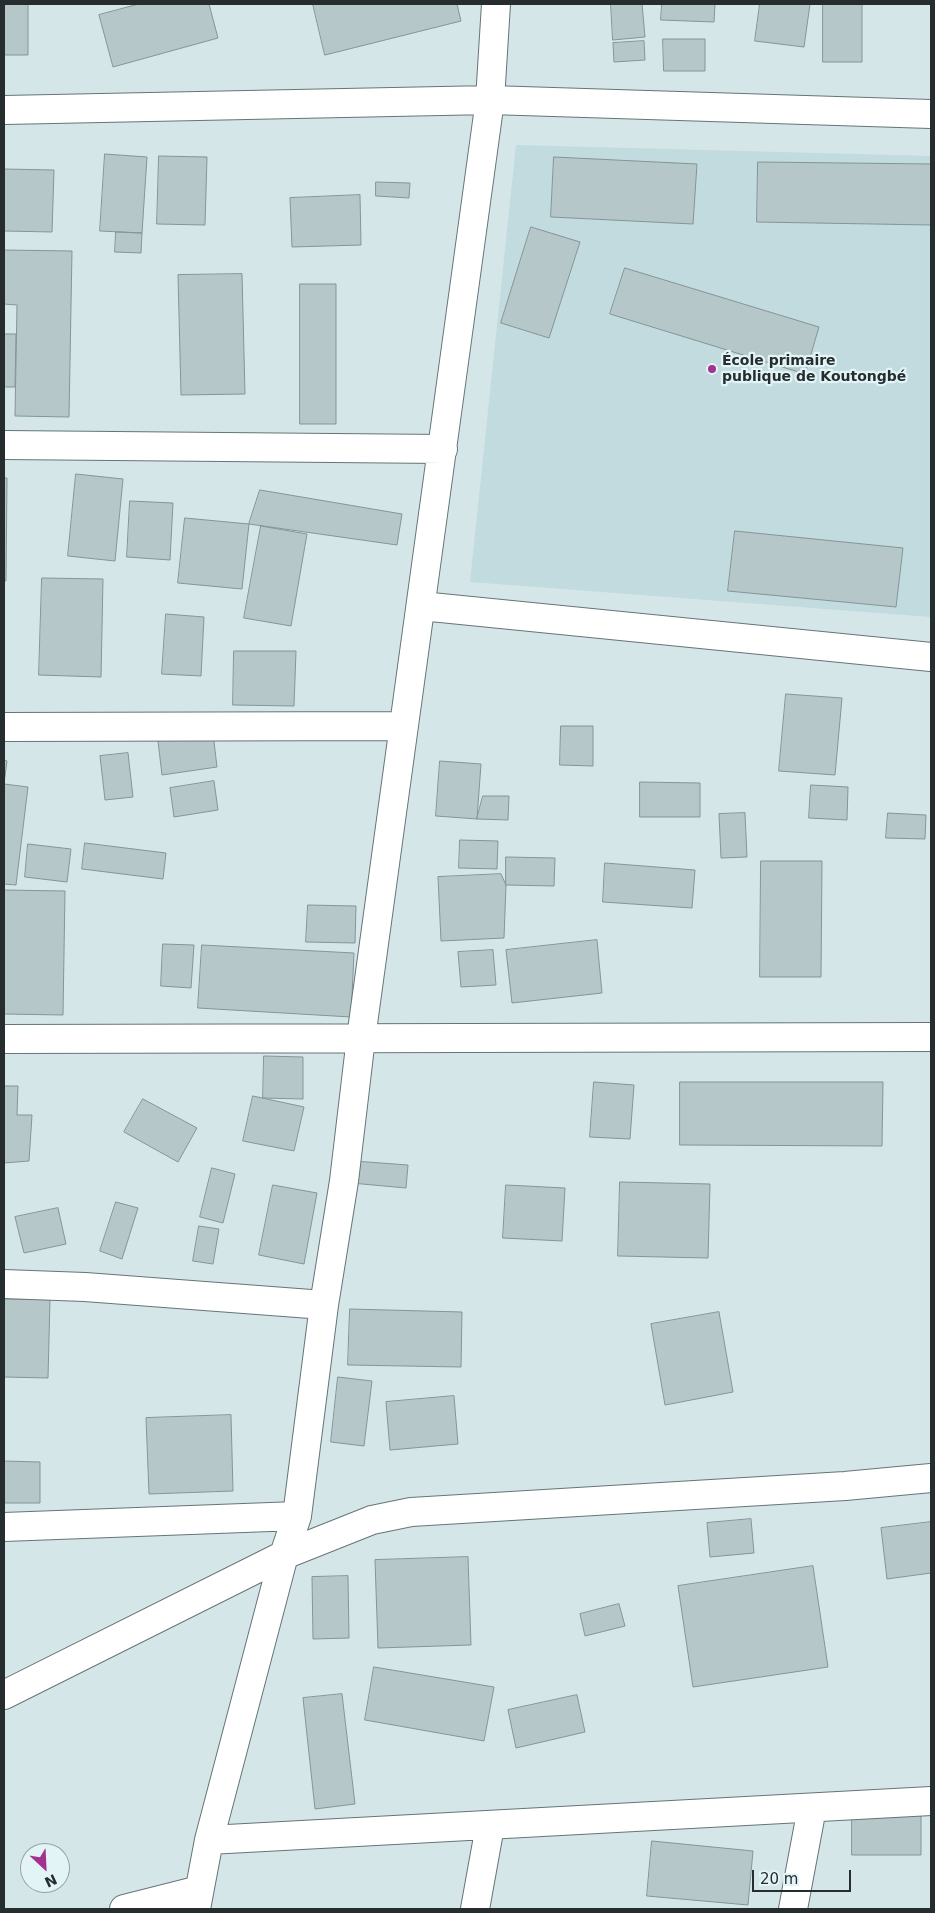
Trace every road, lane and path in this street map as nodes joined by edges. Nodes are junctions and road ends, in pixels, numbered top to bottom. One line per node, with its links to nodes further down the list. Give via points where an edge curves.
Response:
1 (496, 4): 2 (street)
2 (490, 100): 3 (street); 4 (street); 6 (street)
3 (4, 110)
4 (931, 114)
5 (4, 444): 6 (street)
6 (443, 449): 7 (street)
7 (421, 606): 8 (street); 9 (street)
8 (931, 657)
9 (404, 726): 10 (street); 11 (street)
10 (4, 727)
11 (361, 1038): 12 (street); 13 (street); 15 (street, via 344,1181)
12 (931, 1038)
13 (4, 1039)
14 (4, 1284): 15 (street)
15 (324, 1305): 17 (street)
16 (931, 1478): 19 (street, via 411,1512 372,1520)
17 (297, 1516): 18 (street); 19 (street)
18 (4, 1527)
19 (284, 1556): 20 (street); 24 (street)
20 (4, 1695)
21 (931, 1801): 22 (street)
22 (812, 1808): 23 (street); 28 (street)
23 (490, 1826): 24 (street); 27 (street)
24 (209, 1840): 25 (street)
25 (197, 1900): 26 (street)
26 (124, 1909)
27 (475, 1909)
28 (793, 1909)

